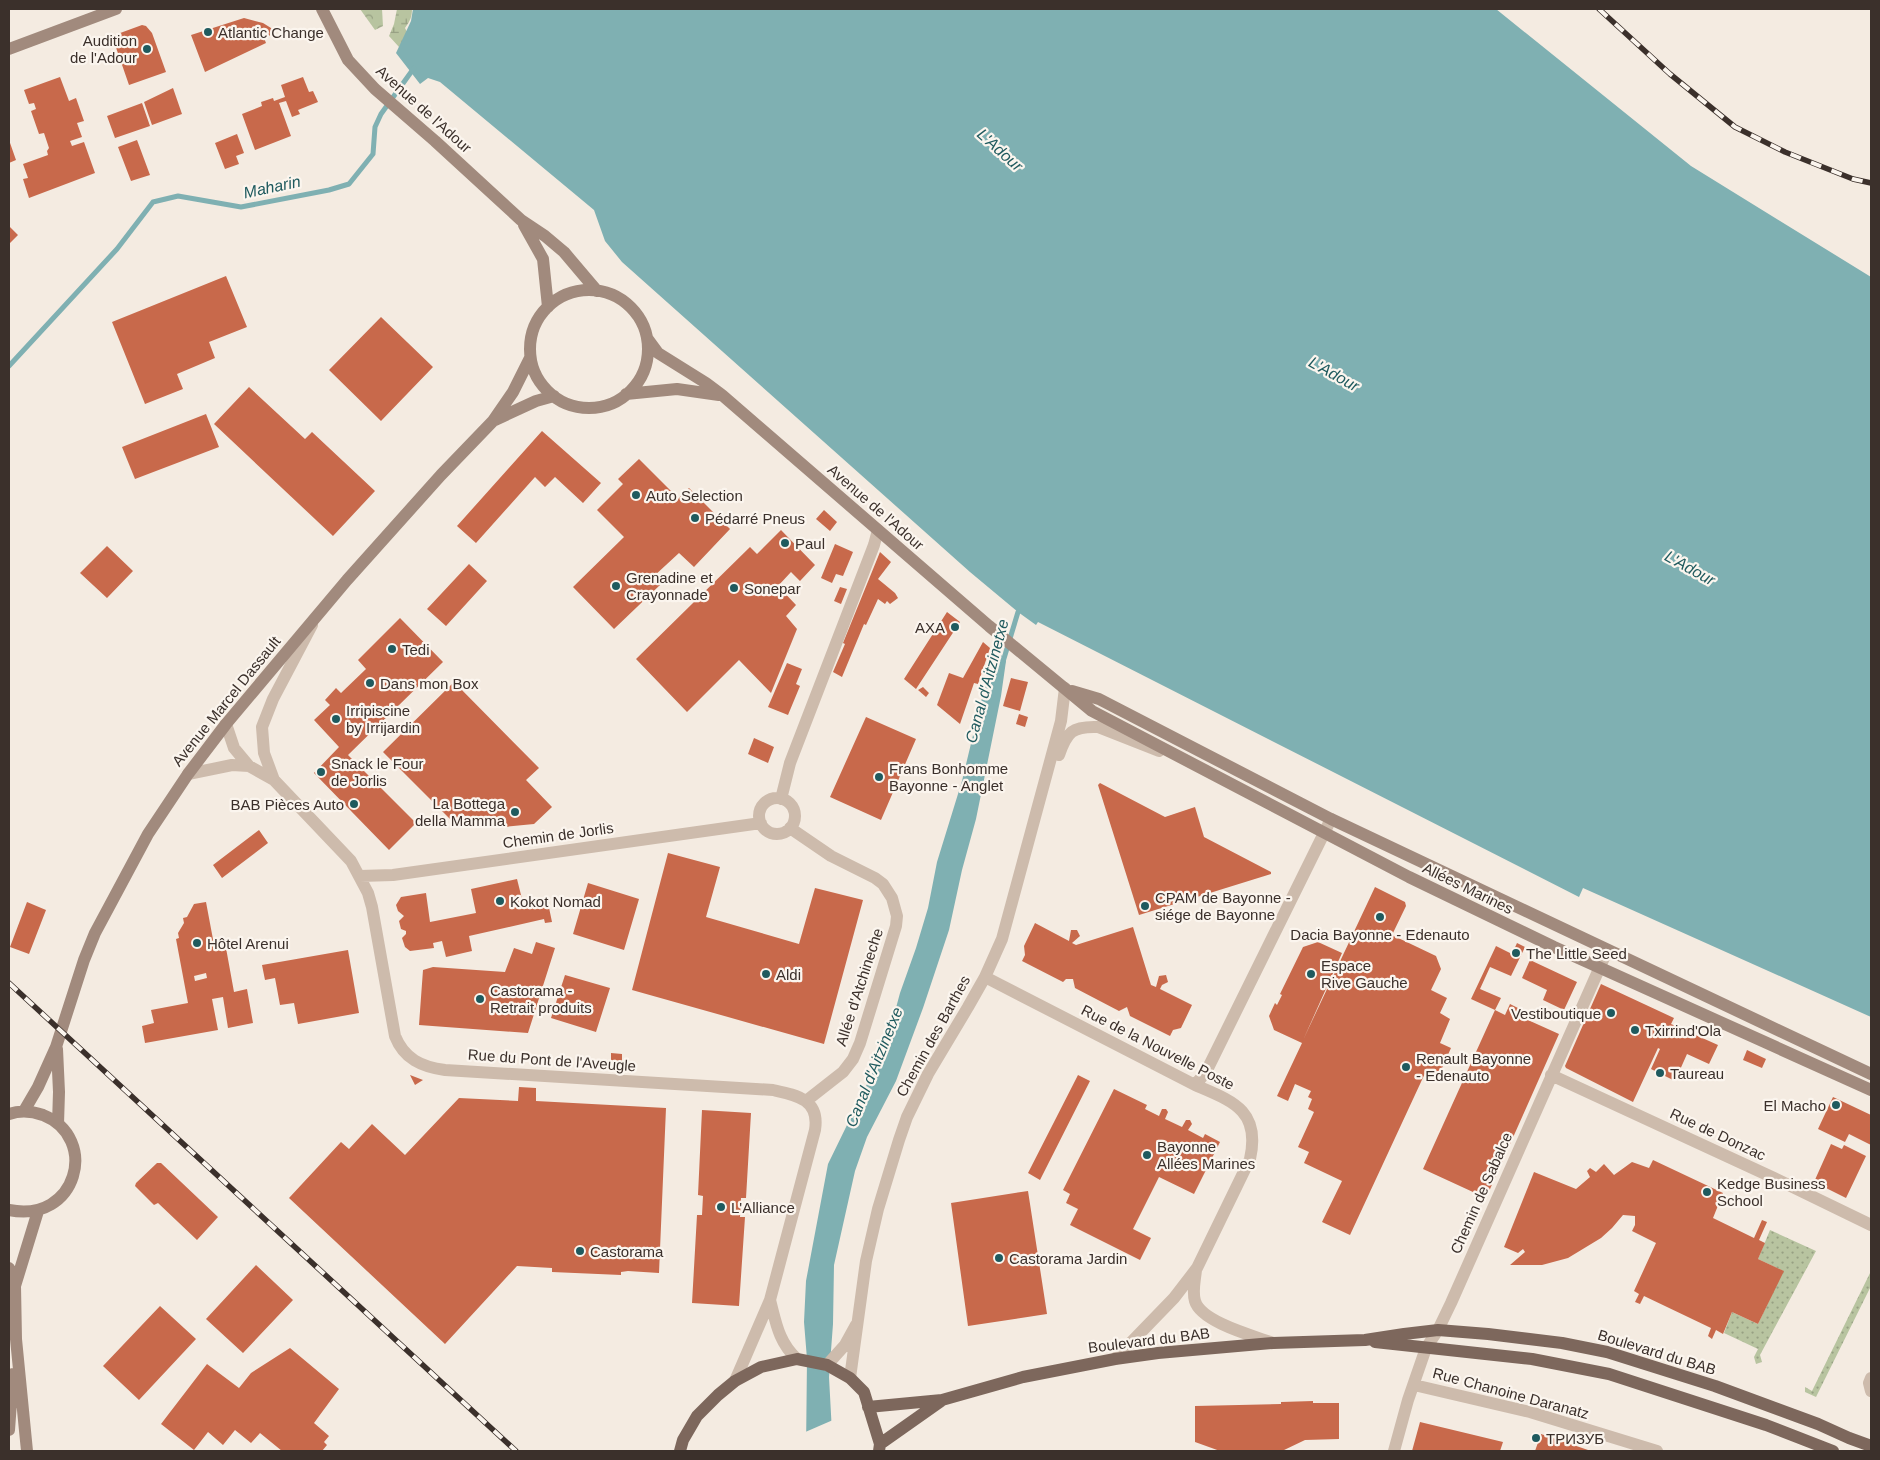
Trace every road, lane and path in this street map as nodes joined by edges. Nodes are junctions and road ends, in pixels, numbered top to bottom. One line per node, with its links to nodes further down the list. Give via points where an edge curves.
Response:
1 (116, 9): 3 (main road)
2 (322, 9): 4 (main road, Avenue de l'Adour, via 348,60 375,89)
3 (9, 49)
4 (521, 220): 5 (main road, Avenue de l'Adour, via 564,252); 6 (main road, Avenue de l'Adour, via 543,259)
5 (597, 291): 6 (main road, via 570,293); 7 (main road, via 608,293 627,304)
6 (548, 307): 8 (main road, via 533,330)
7 (647, 338): 9 (main road, via 644,369); 10 (main road, Avenue de l'Adour, via 658,354)
8 (530, 358): 11 (main road, via 543,386); 12 (main road, Avenue Marcel Dassault, via 518,384)
9 (626, 394): 10 (main road, via 677,389); 11 (main road, via 613,403 583,408)
10 (722, 395): 13 (main road, Avenue de l'Adour)
11 (554, 396): 12 (main road, Avenue Marcel Dassault)
12 (493, 421): 14 (main road, Avenue Marcel Dassault, via 430,487)
13 (878, 530): 15 (main road, Avenue de l'Adour); 22 (street, via 790,763)
14 (316, 617): 17 (main road, Avenue Marcel Dassault); 21 (street, Rue du Pont de l'Aveugle, via 264,720 264,753)
15 (1014, 648): 16 (main road, Allées Marines)
16 (1065, 688): 18 (main road, Allées Marines, via 1092,712); 23 (street, Chemin des Barthes, via 1063,710); 24 (main road, Allées Marines, via 1099,699)
17 (226, 724): 19 (street, via 234,748); 20 (main road, Avenue Marcel Dassault)
18 (1186, 762): 23 (street, Chemin des Barthes, via 1098,727 1078,728 1068,734); 27 (main road, Allées Marines)
19 (250, 766): 20 (street, via 232,765); 21 (street, Rue du Pont de l'Aveugle)
20 (188, 774): 32 (main road, Avenue Marcel Dassault, via 148,834 95,933)
21 (274, 780): 28 (street, Rue du Pont de l'Aveugle, via 341,849)
22 (781, 798): 25 (street, via 774,798 761,808); 26 (street, via 795,811)
23 (1040, 801): 31 (street, Chemin des Barthes, via 1004,932)
24 (1331, 820): 27 (street); 29 (main road, Allées Marines)
25 (761, 823): 26 (street, via 765,829 778,834); 28 (street, Chemin de Jorlis, via 393,875)
26 (790, 828): 37 (street, Allée d'Atchineche, via 831,856 883,884 892,898 897,916 853,1059 843,1072)
27 (1324, 834): 30 (main road, Allées Marines); 35 (street, via 1206,1072)
28 (360, 876): 37 (street, Rue du Pont de l'Aveugle, via 372,907 395,1036 403,1051 420,1064 445,1070 773,1090)
29 (1607, 950): 30 (street, Chemin de Sabalce); 33 (main road, Allées Marines)
30 (1599, 967): 34 (street, Chemin de Sabalce); 36 (main road, Allées Marines)
31 (985, 976): 35 (street, Rue de la Nouvelle Poste); 48 (street, Chemin des Barthes, via 928,1074 901,1132 871,1237)
32 (56, 1047): 38 (main road, Avenue Marcel Dassault); 40 (main road, Avenue Marcel Dassault)
33 (1871, 1074)
34 (1551, 1075): 43 (street, Rue de Donzac); 49 (street, Chemin de Sabalce)
35 (1196, 1086): 45 (street, Rue de la Nouvelle Poste, via 1232,1101 1242,1110 1252,1133 1253,1146 1243,1175)
36 (1871, 1090)
37 (806, 1101): 47 (street, via 817,1120 816,1130)
38 (24, 1111): 39 (main road); 40 (main road)
39 (9, 1114)
40 (58, 1124): 42 (main road, via 71,1142 75,1156 74,1171 70,1186 60,1198)
41 (9, 1210): 42 (main road, via 22,1213)
42 (38, 1211): 46 (main road)
43 (1871, 1225)
44 (9, 1268): 46 (main road)
45 (1197, 1268): 52 (street, Rue de la Nouvelle Poste, via 1193,1291 1195,1304 1202,1313); 55 (street, Rue de la Nouvelle Poste, via 1174,1298)
46 (15, 1286): 50 (main road)
47 (770, 1300): 54 (street, via 786,1350); 59 (street)
48 (859, 1319): 56 (street, Chemin des Barthes, via 844,1345); 57 (street, Chemin des Barthes)
49 (1438, 1330): 51 (main road, Boulevard du BAB); 53 (street, Chemin de Sabalce); 66 (main road, Boulevard du BAB, via 1562,1343 1607,1352 1715,1386)
50 (16, 1339): 64 (main road); 65 (main road)
51 (1365, 1340): 52 (main road, Boulevard du BAB); 53 (main road, Boulevard du BAB)
52 (1273, 1343): 55 (main road, Boulevard du BAB)
53 (1426, 1348): 60 (street, Chemin de Sabalce); 73 (main road, Boulevard du BAB, via 1532,1359 1609,1374 1766,1425)
54 (798, 1359): 56 (main road); 59 (main road, via 761,1367)
55 (1115, 1359): 62 (main road, Boulevard du BAB, via 1023,1377)
56 (827, 1365): 57 (main road)
57 (850, 1378): 63 (main road, via 864,1392)
58 (1871, 1378): 61 (street)
59 (735, 1381): 70 (main road, via 697,1416)
60 (1414, 1385): 71 (street, Chemin de Sabalce); 72 (street, Rue Chanoine Daranatz, via 1530,1412)
61 (1871, 1391)
62 (942, 1400): 63 (main road, Boulevard du BAB); 67 (main road, Boulevard du BAB)
63 (868, 1407): 67 (main road)
64 (9, 1430)
65 (25, 1433): 68 (main road); 69 (main road)
66 (1871, 1446)
67 (880, 1448)
68 (27, 1451)
69 (33, 1451)
70 (680, 1451)
71 (1394, 1451)
72 (1657, 1451)
73 (1833, 1451)

